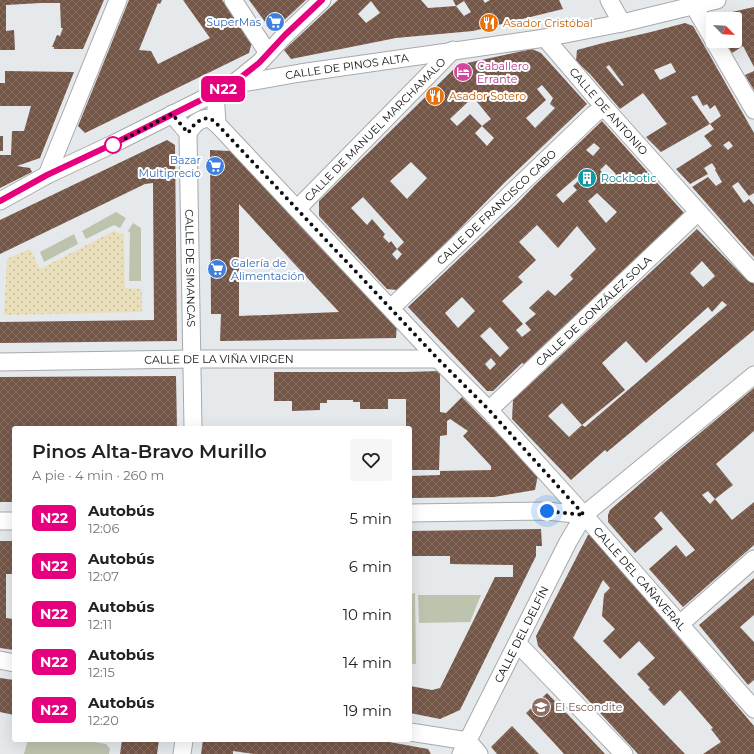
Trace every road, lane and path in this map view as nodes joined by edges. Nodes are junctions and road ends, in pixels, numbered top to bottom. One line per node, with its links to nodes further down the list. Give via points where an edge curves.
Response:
1 (118, 0): 20 (street)
2 (233, 0): 12 (street)
3 (322, 0): 12 (street)
4 (609, 0): 7 (street)
5 (717, 0): 6 (street, CALLE DE PINOS ALTA)
6 (694, 6): 7 (street, CALLE DE PINOS ALTA); 8 (street)
7 (622, 23): 9 (street, CALLE DE PINOS ALTA)
8 (706, 26)
9 (544, 38): 11 (street, CALLE DE PINOS ALTA); 15 (street, CALLE DE ANTONIO)
10 (719, 48): 16 (street)
11 (453, 50): 13 (street, CALLE DE PINOS ALTA); 22 (street, CALLE DE MANUEL MARCHAMALO)
12 (268, 53): 13 (street)
13 (231, 85): 14 (street, CALLE DE PINOS ALTA)
14 (215, 92): 17 (street, CALLE DE PINOS ALTA); 18 (street)
15 (604, 107): 23 (street, CALLE DE ANTONIO); 25 (street, CALLE DE FRANCISCO CABO)
16 (754, 110)
17 (172, 114): 19 (street); 20 (street, CALLE DE PINOS ALTA)
18 (217, 124): 19 (street, via 210,118 204,119 194,123); 22 (street, CALLE DEL CAÑAVERAL)
19 (188, 133): 26 (street, CALLE DE SIMANCAS)
20 (47, 175): 21 (street, CALLE DE PINOS ALTA)
21 (0, 201)
22 (298, 208): 25 (street, CALLE DEL CAÑAVERAL)
23 (698, 212): 24 (street, CALLE DE ANTONIO); 30 (street, CALLE DE GONZÁLEZ SOLA)
24 (754, 274)
25 (392, 308): 27 (street, CALLE DEL CAÑAVERAL)
26 (192, 359): 27 (street, CALLE DE LA VIÑA VIRGEN); 28 (street, CALLE DE LA VIÑA VIRGEN); 31 (street, CALLE DE SIMANCAS)
27 (438, 359): 30 (street, CALLE DEL CAÑAVERAL)
28 (0, 362)
29 (754, 375): 33 (street, CALLE DEL DELFÍN)
30 (489, 410): 33 (street, CALLE DEL CAÑAVERAL)
31 (193, 426)
32 (412, 513): 33 (street, via 547,511)
33 (584, 515): 37 (street, CALLE DEL CAÑAVERAL); 38 (street, CALLE DEL DELFÍN)
34 (0, 521): 35 (street)
35 (12, 521)
36 (754, 559): 37 (street)
37 (680, 624): 41 (street, CALLE DEL CAÑAVERAL)
38 (518, 644): 44 (street, CALLE DEL DELFÍN); 46 (street)
39 (0, 660): 40 (street)
40 (12, 663)
41 (752, 704)
42 (412, 733): 44 (street)
43 (184, 742): 45 (street)
44 (469, 750)
45 (182, 754)
46 (624, 754)

